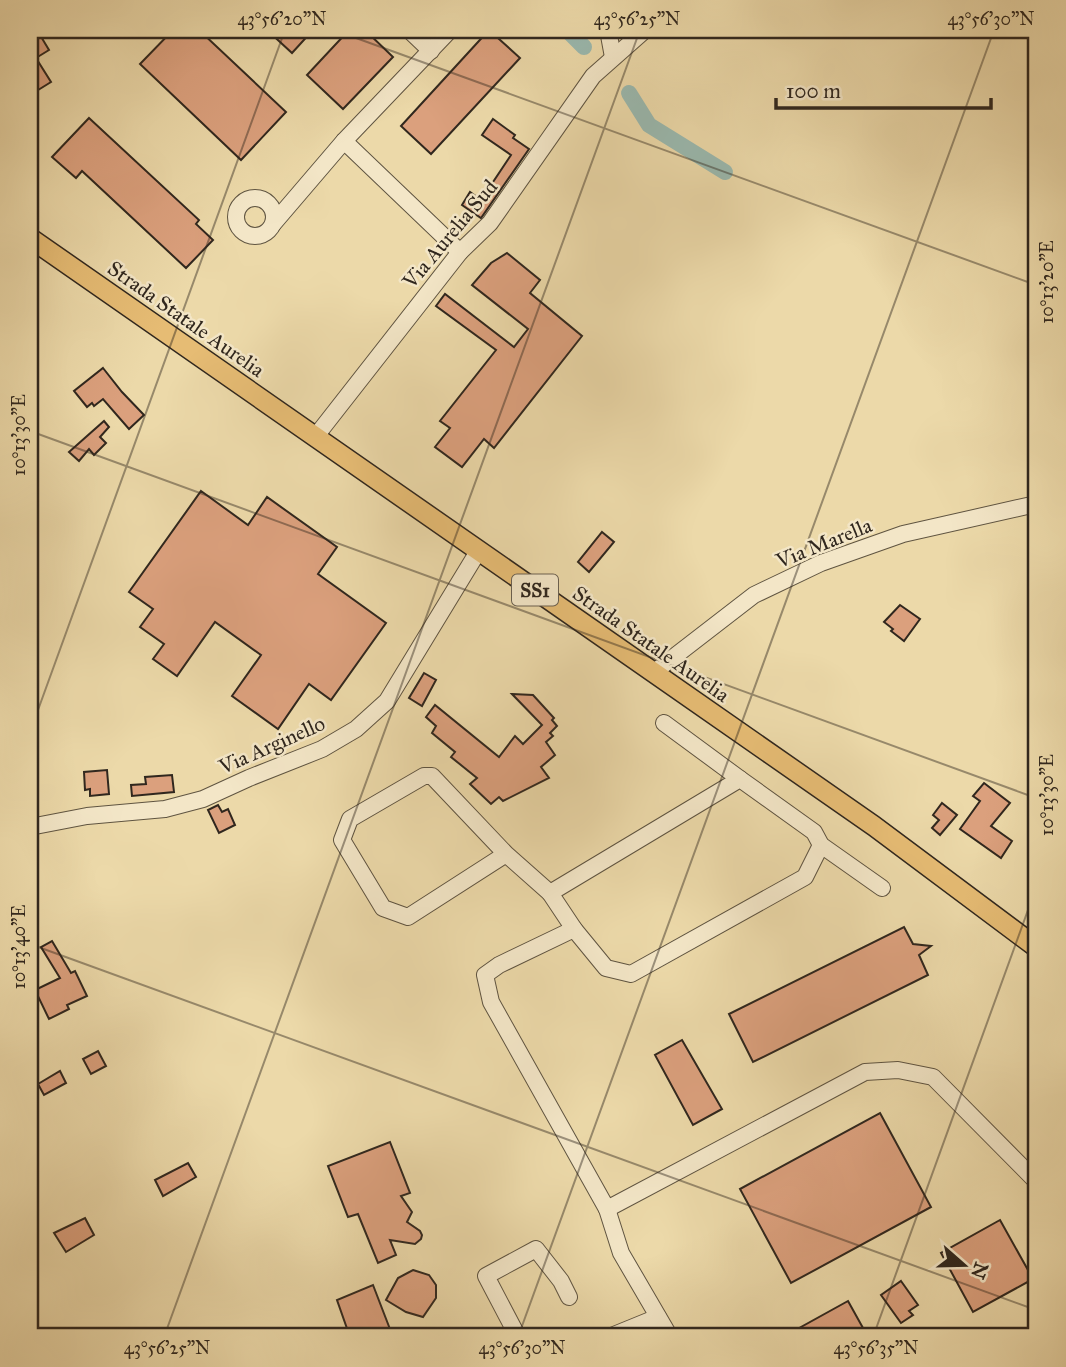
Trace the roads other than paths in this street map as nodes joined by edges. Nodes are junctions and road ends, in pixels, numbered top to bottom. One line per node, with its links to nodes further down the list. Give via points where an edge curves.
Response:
1 (409, 30): 5 (street)
2 (450, 30): 5 (street)
3 (608, 30): 6 (street)
4 (645, 30): 6 (street, Via Aurelia Sud)
5 (431, 51): 7 (street)
6 (613, 57): 10 (street, Via Aurelia Sud, via 593,76 490,223)
7 (344, 141): 8 (street); 10 (street)
8 (273, 224)
9 (30, 239): 11 (main road, Strada Statale Aurelia / SS1)
10 (460, 252): 11 (street, Via Aurelia Sud)
11 (316, 436): 13 (main road, Strada Statale Aurelia / SS1)
12 (1036, 504): 14 (street, Via Marella, via 903,534 821,564 754,595)
13 (479, 550): 14 (main road, Strada Statale Aurelia / SS1); 17 (street, Via Arginello, via 387,701 356,729 322,749 203,799 165,809)
14 (653, 673): 23 (main road, Strada Statale Aurelia / SS1, via 874,826)
15 (664, 723): 16 (street)
16 (740, 779): 18 (street, via 814,832); 21 (street)
17 (30, 827)
18 (821, 845): 20 (street); 22 (street, via 804,877 631,974 606,968)
19 (506, 854): 19 (street, via 432,776 424,776 350,819 342,840 383,908 408,917); 21 (street)
20 (882, 888)
21 (550, 893): 22 (street)
22 (574, 929): 25 (street, via 485,975 491,1002)
23 (1036, 947)
24 (1036, 1181): 25 (street, via 933,1077 898,1070 865,1072)
25 (607, 1209): 27 (street, via 621,1253)
26 (569, 1297): 28 (street, via 536,1250 485,1276)
27 (657, 1317): 29 (street); 30 (street)
28 (517, 1337)
29 (609, 1337)
30 (670, 1337)

